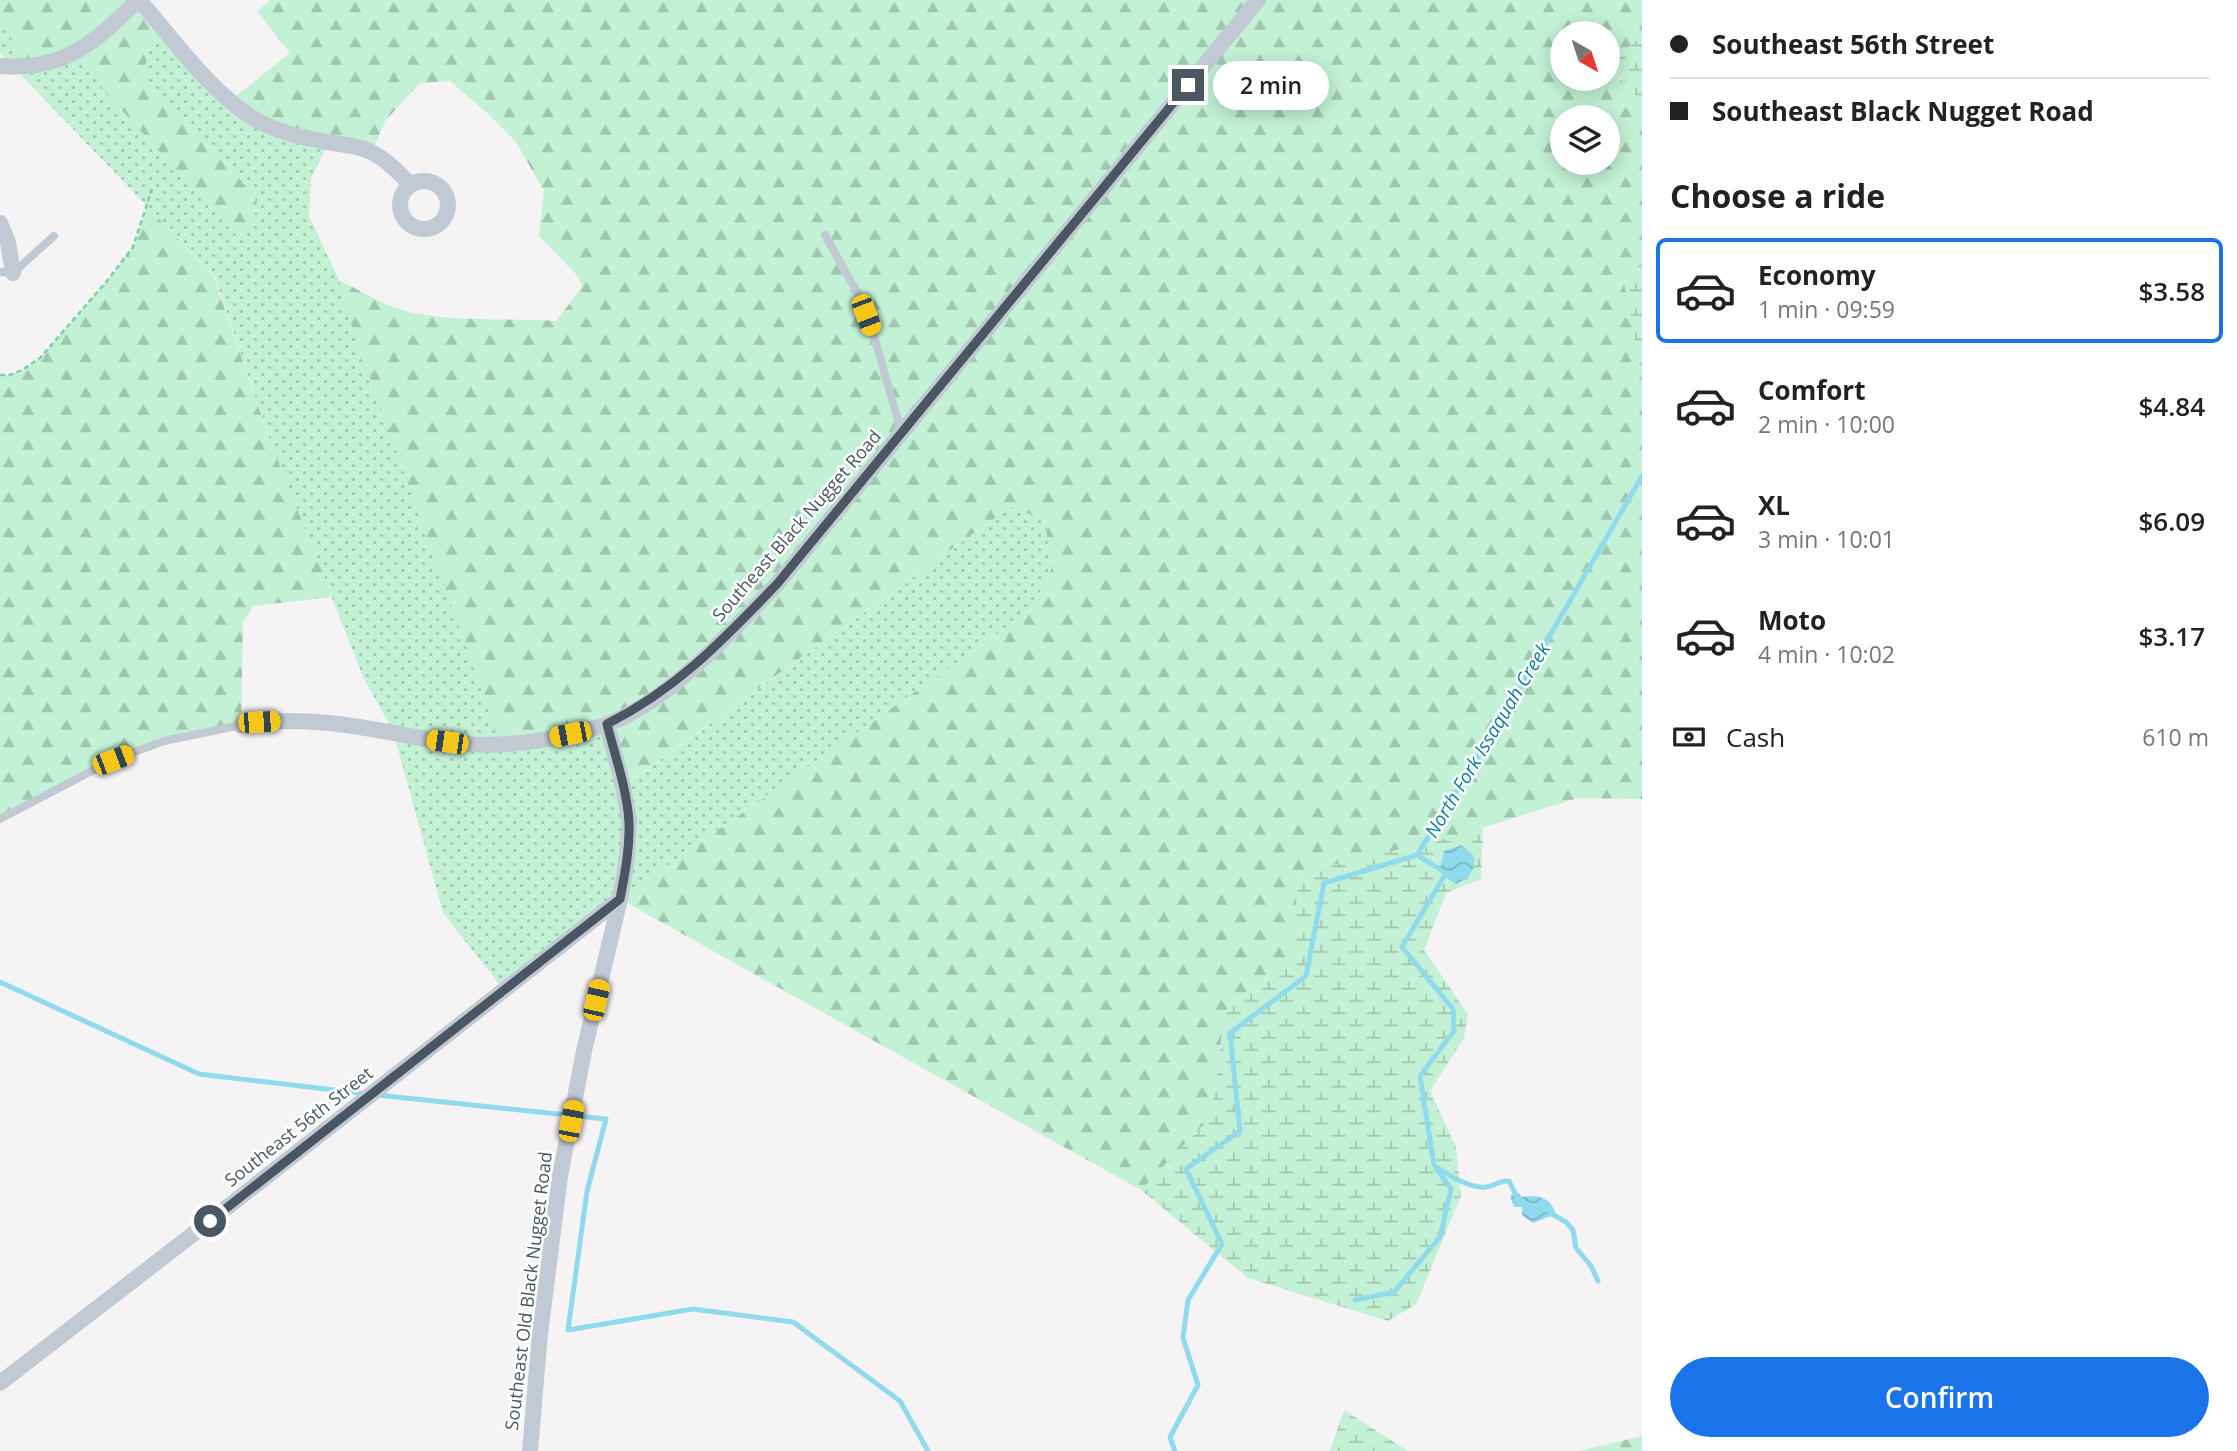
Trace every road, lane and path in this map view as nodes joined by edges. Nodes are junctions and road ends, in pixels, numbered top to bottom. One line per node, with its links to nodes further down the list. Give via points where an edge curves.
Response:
1 (138, 0): 3 (street, via 77,52 35,67); 4 (street, via 206,77 255,119 287,134 372,152)
2 (1258, 0): 11 (street, Southeast Black Nugget Road)
3 (0, 66)
4 (411, 185)
5 (152, 189): 10 (path, via 133,247 107,281 40,358 22,370)
6 (0, 223): 9 (street, via 8,242)
7 (825, 235): 11 (lane, via 858,294)
8 (54, 236): 9 (lane)
9 (7, 273)
10 (0, 375)
11 (901, 434): 12 (street, Southeast Black Nugget Road, via 777,584 711,652 669,687)
12 (607, 724): 13 (street, Southeast Black Nugget Road, via 500,745 463,744 318,721); 15 (street, Southeast Old Black Nugget Road, via 629,821)
13 (241, 725): 14 (lane, Southeast Black Nugget Road, via 164,741 113,760)
14 (0, 819)
15 (620, 899): 16 (street, Southeast 56th Street); 17 (street, Southeast Old Black Nugget Road, via 560,1176)
16 (0, 1383)
17 (530, 1451)

